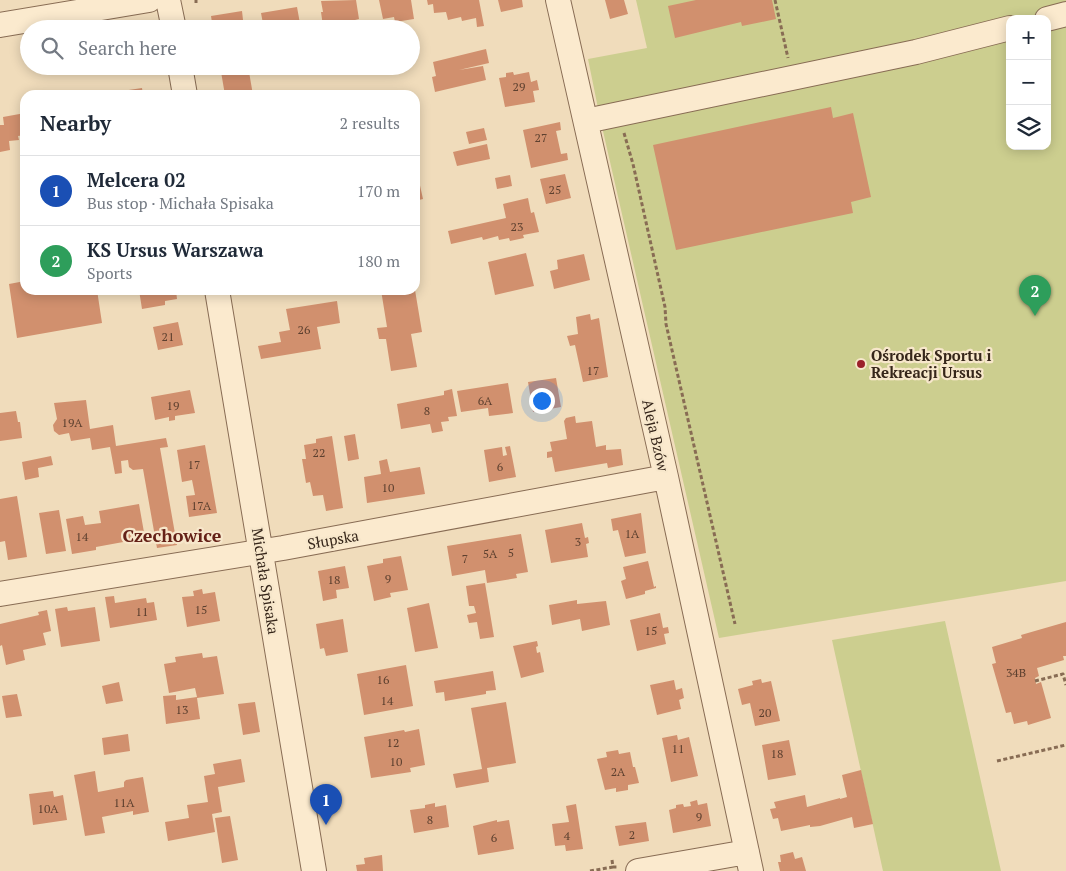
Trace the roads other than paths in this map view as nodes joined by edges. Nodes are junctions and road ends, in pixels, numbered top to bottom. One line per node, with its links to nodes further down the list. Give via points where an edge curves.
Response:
1 (149, 0): 6 (street)
2 (168, 0): 7 (street)
3 (558, 0): 13 (street, Aleja Bzów)
4 (1066, 14): 5 (street)
5 (1051, 18)
6 (30, 20)
7 (172, 20)
8 (20, 22): 9 (street)
9 (0, 25)
10 (1006, 29): 13 (street, via 916,52)
11 (182, 75): 12 (street)
12 (184, 90)
13 (586, 121): 15 (street, Aleja Bzów)
14 (218, 295): 16 (street, Michała Spisaka)
15 (666, 477): 16 (street, Słupska); 18 (street, Aleja Bzów)
16 (261, 552): 17 (street, Słupska); 19 (street, Michała Spisaka)
17 (0, 594)
18 (749, 861): 20 (street)
19 (314, 871)
20 (638, 871)

